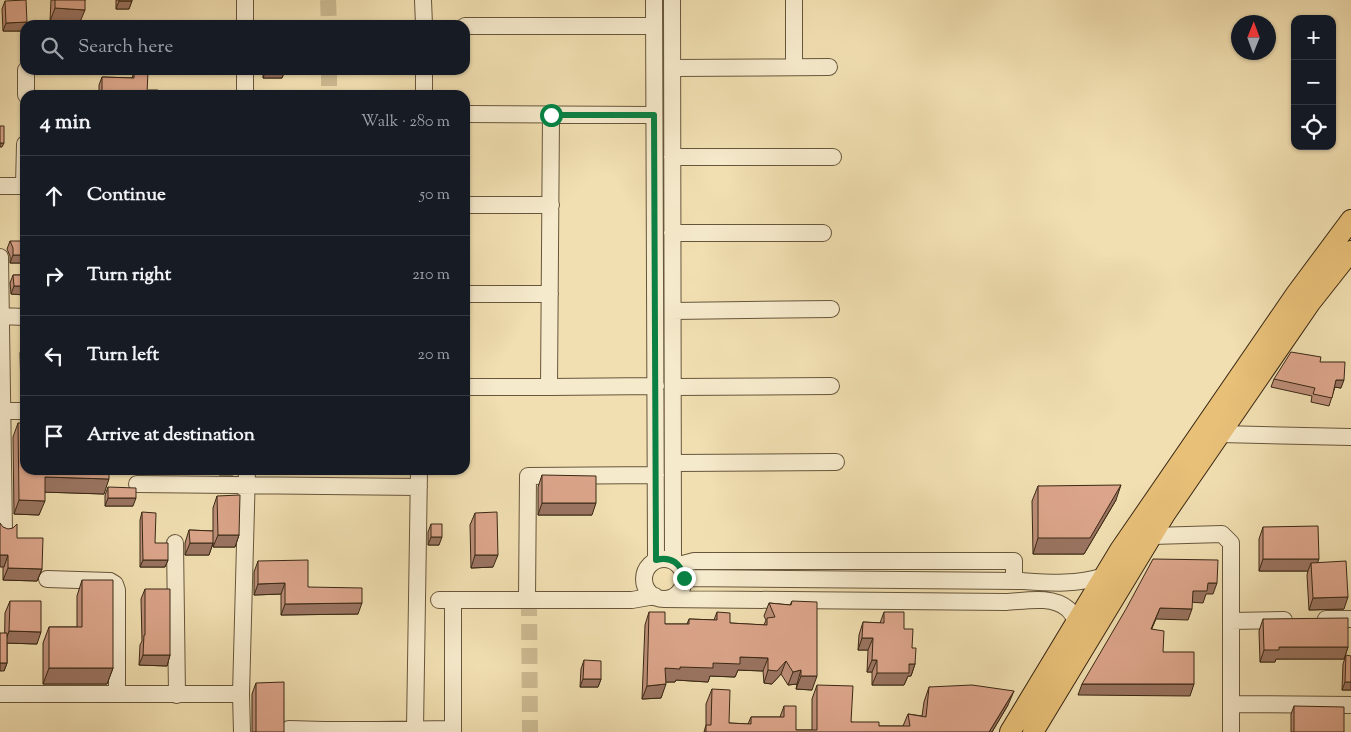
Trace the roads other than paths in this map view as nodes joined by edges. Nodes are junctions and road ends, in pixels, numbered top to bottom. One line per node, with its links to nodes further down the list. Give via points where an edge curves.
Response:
1 (245, 0): 6 (street)
2 (424, 0): 7 (street)
3 (654, 0): 9 (street)
4 (672, 0): 12 (street)
5 (794, 0): 10 (street)
6 (245, 20)
7 (424, 20)
8 (470, 26): 9 (street)
9 (654, 26): 21 (street)
10 (794, 67): 11 (street); 12 (street)
11 (829, 67)
12 (672, 68): 22 (street)
13 (26, 75): 16 (street)
14 (245, 75): 17 (street)
15 (424, 75): 18 (street)
16 (26, 90)
17 (245, 90)
18 (424, 90)
19 (470, 114): 20 (street)
20 (551, 115): 21 (street); 27 (street)
21 (654, 115): 40 (street)
22 (672, 157): 23 (street); 29 (street)
23 (834, 157)
24 (0, 186): 25 (street)
25 (20, 186)
26 (470, 205): 27 (street)
27 (551, 205): 34 (street)
28 (1351, 220): 39 (main road, via 1324,255)
29 (672, 233): 30 (street); 36 (street)
30 (824, 233)
31 (1351, 250): 39 (main road)
32 (0, 257): 37 (street)
33 (470, 294): 34 (street)
34 (550, 294): 43 (street)
35 (831, 309): 36 (street)
36 (673, 311): 44 (street)
37 (1, 316): 38 (street); 45 (street)
38 (20, 316)
39 (1253, 370): 47 (main road); 62 (main road)
40 (656, 386): 43 (street); 53 (street)
41 (831, 386): 44 (street)
42 (470, 387): 43 (street)
43 (549, 387)
44 (673, 387): 50 (street)
45 (2, 411): 46 (street); 51 (street)
46 (20, 411)
47 (1220, 434): 48 (street); 58 (main road)
48 (1351, 437)
49 (836, 462): 50 (street)
50 (673, 463): 61 (street)
51 (2, 472): 57 (street)
52 (419, 475): 56 (street)
53 (656, 475): 60 (street); 65 (street, via 528,476)
54 (247, 477): 55 (street); 56 (street); 76 (street)
55 (137, 484)
56 (418, 487): 80 (street)
57 (4, 531)
58 (1152, 536): 69 (street, via 1222,534 1231,544); 72 (main road)
59 (175, 543): 75 (street)
60 (656, 560): 61 (street, via 668,559); 64 (street, via 649,566 644,583 648,591)
61 (679, 568): 62 (street, via 694,561 1014,561 1014,581 1078,583); 64 (street, via 683,586 679,593)
62 (1104, 576): 70 (main road)
63 (47, 579): 74 (street, via 110,581 115,584)
64 (659, 598): 65 (street); 70 (street, via 1042,601 1057,602 1068,609)
65 (527, 600): 83 (street, via 446,600)
66 (1314, 619): 67 (street)
67 (1351, 619)
68 (1296, 620): 69 (street)
69 (1231, 621): 77 (street)
70 (1077, 622): 71 (main road)
71 (1039, 684): 72 (main road); 85 (main road)
72 (1061, 687): 86 (main road)
73 (0, 694): 74 (street)
74 (117, 694): 75 (street)
75 (177, 694): 76 (street)
76 (241, 694): 84 (street)
77 (1231, 704): 78 (street); 87 (street)
78 (1351, 705)
79 (288, 729): 81 (street)
80 (415, 730): 82 (street); 83 (street)
81 (324, 731): 82 (street)
82 (377, 731)
83 (453, 731)
84 (242, 732)
85 (1010, 732)
86 (1033, 732)
87 (1231, 732)

